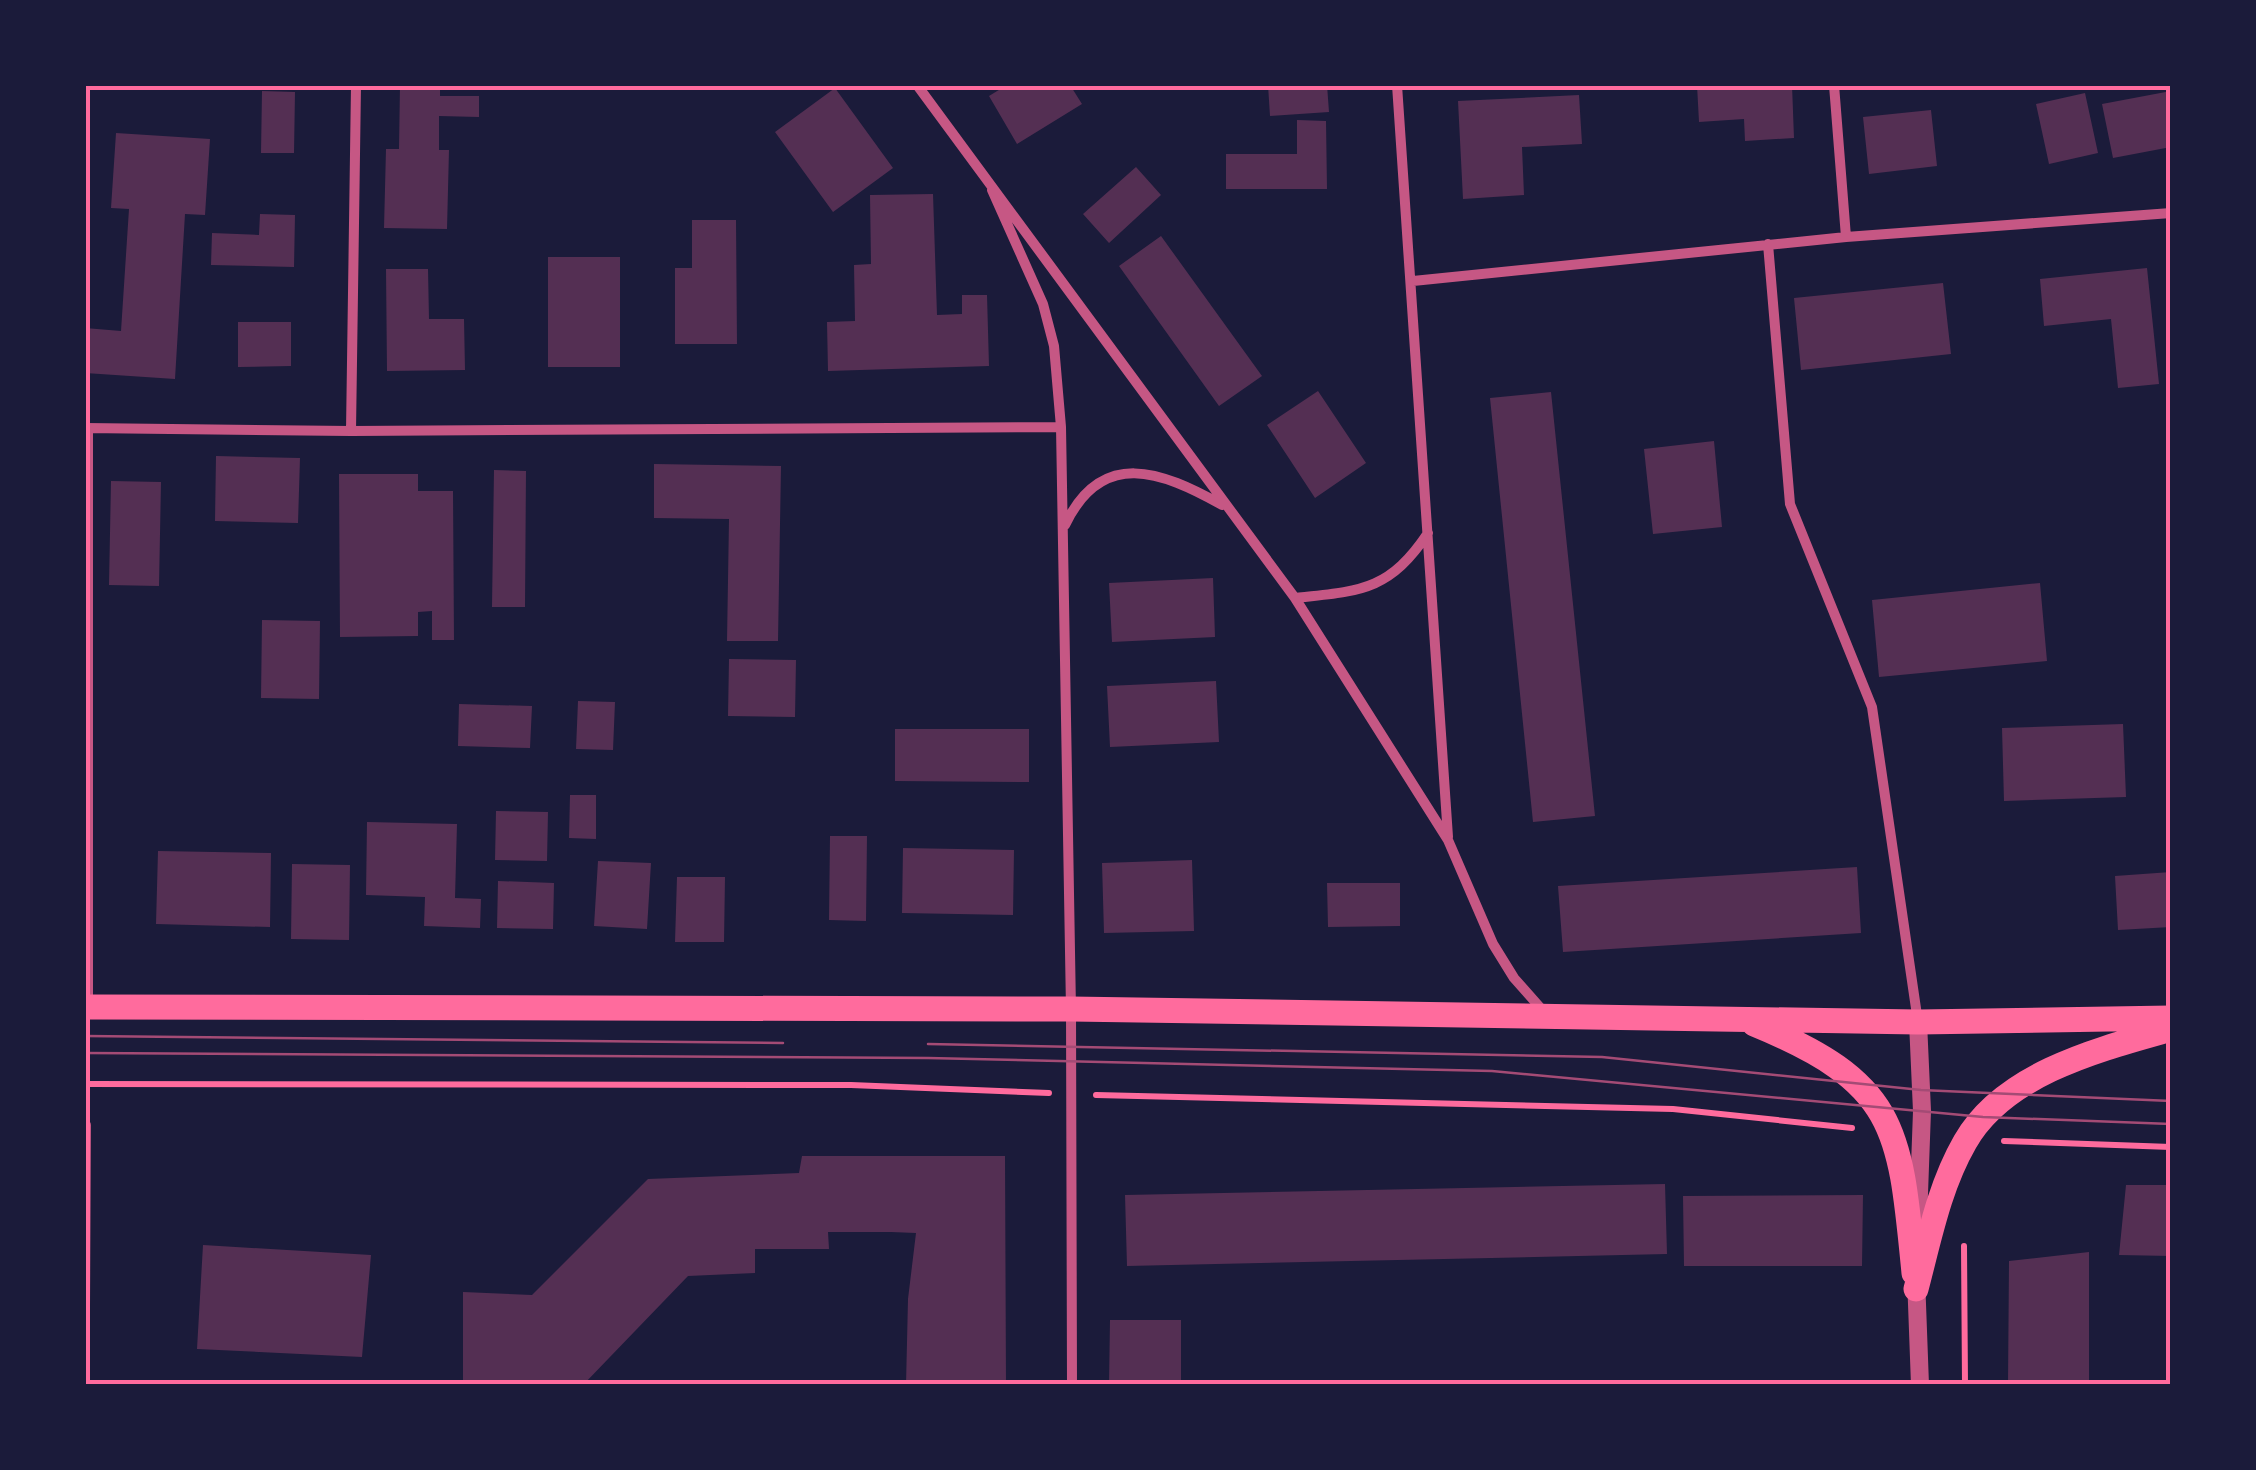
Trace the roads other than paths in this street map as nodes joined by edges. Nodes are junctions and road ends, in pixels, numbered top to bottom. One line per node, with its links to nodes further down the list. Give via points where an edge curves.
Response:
1 (356, 85): 12 (street)
2 (917, 85): 5 (street)
3 (1397, 85): 9 (street)
4 (1834, 85): 7 (street)
5 (992, 190): 10 (street, via 1043,304); 13 (street, via 1059,272)
6 (2171, 213): 7 (street)
7 (1846, 237): 8 (street)
8 (1768, 244): 9 (street); 23 (street, via 1790,504 1872,707)
9 (1413, 281): 15 (street)
10 (1061, 427): 12 (street); 14 (street)
11 (87, 428): 12 (street); 18 (street)
12 (351, 432)
13 (1227, 508): 14 (street, via 1190,487 1124,472 1078,498); 16 (street)
14 (1064, 528): 19 (street)
15 (1428, 532): 16 (street, via 1386,581); 17 (street)
16 (1295, 598): 17 (street)
17 (1448, 840): 20 (street, via 1493,944)
18 (86, 1007): 19 (main road)
19 (1071, 1009): 20 (main road); 28 (street)
20 (1548, 1016): 21 (main road)
21 (1740, 1018): 23 (main road); 26 (main road, via 1833,1060 1881,1107 1894,1133 1907,1200)
22 (2171, 1018): 23 (main road)
23 (1918, 1022): 26 (street)
24 (2171, 1029): 26 (main road, via 2106,1047 2004,1097 1966,1140 1944,1188)
25 (86, 1124): 27 (street)
26 (1916, 1289): 29 (street)
27 (85, 1308)
28 (1072, 1385)
29 (1920, 1385)

